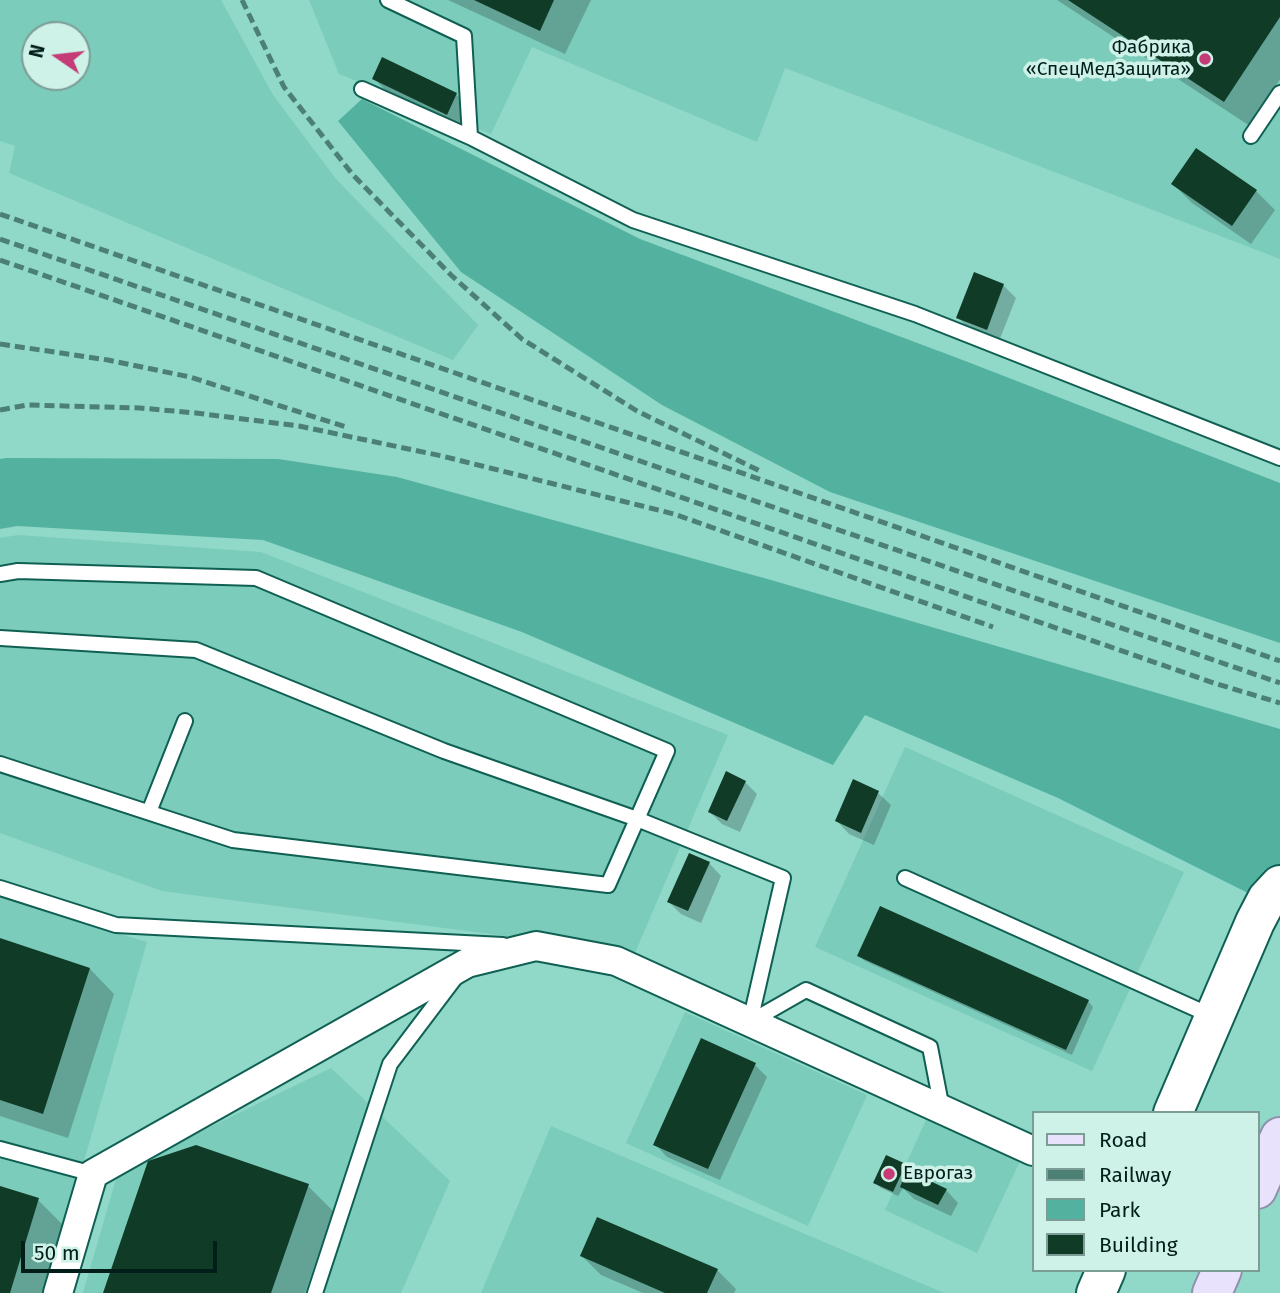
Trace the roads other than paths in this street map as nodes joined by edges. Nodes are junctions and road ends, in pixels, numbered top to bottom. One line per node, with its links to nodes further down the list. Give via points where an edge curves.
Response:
1 (388, 0): 5 (lane, via 464,36)
2 (362, 89): 5 (lane)
3 (1280, 93): 4 (lane)
4 (1251, 136)
5 (470, 137): 6 (lane, via 633,220 915,314)
6 (1280, 458)
7 (0, 574): 12 (lane, via 256,578 667,751)
8 (0, 638): 12 (lane, via 197,650 444,751)
9 (185, 721): 11 (lane)
10 (0, 764): 11 (lane)
11 (149, 812): 12 (lane, via 233,839 608,885)
12 (637, 819): 19 (lane, via 783,878)
13 (905, 878): 18 (lane)
14 (1280, 884): 18 (street, via 1255,922)
15 (0, 888): 16 (lane, via 116,925)
16 (536, 946): 17 (street); 19 (street, via 616,961)
17 (467, 962): 25 (street); 30 (lane, via 390,1064)
18 (1214, 1017): 21 (street)
19 (750, 1022): 20 (street); 20 (lane, via 806,990 930,1047)
20 (943, 1110): 24 (street)
21 (1174, 1111)
22 (1280, 1137): 26 (main road)
23 (0, 1149): 25 (lane)
24 (1032, 1151)
25 (93, 1174): 29 (street)
26 (1259, 1184)
27 (1105, 1272): 31 (street)
28 (1221, 1272): 32 (main road)
29 (58, 1293)
30 (315, 1293)
31 (1096, 1293)
32 (1212, 1293)

